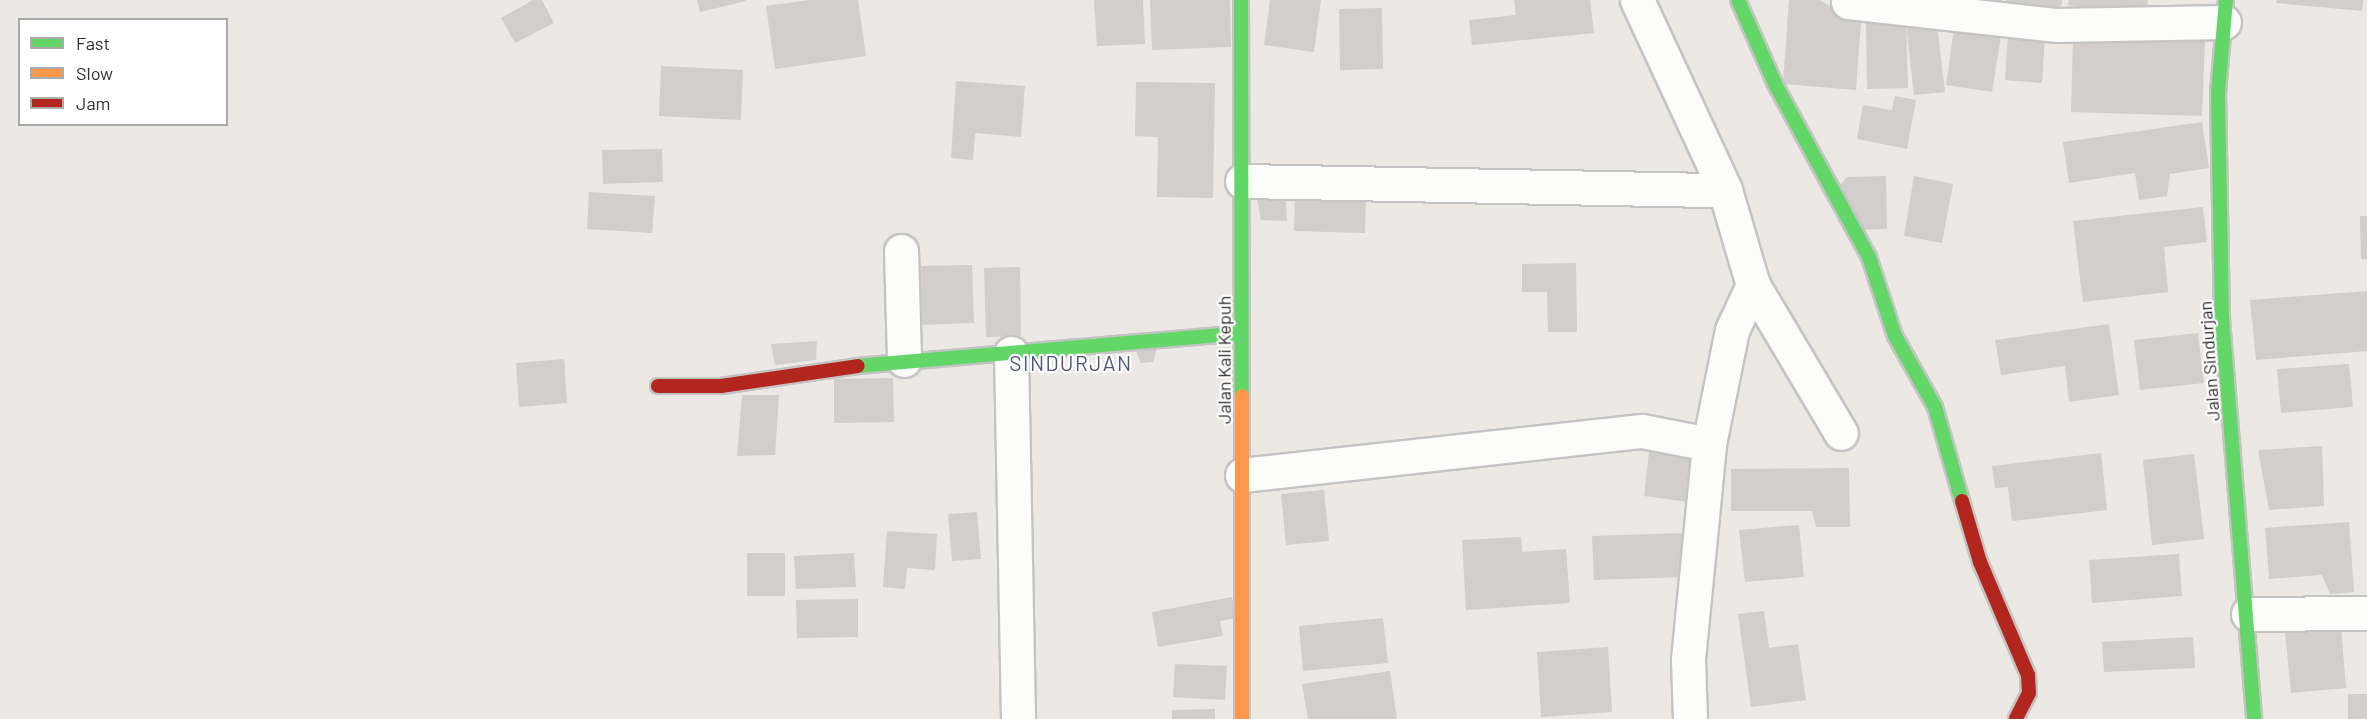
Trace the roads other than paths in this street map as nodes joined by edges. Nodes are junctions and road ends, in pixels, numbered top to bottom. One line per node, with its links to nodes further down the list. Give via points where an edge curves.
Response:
1 (1241, 0): 6 (street, Jalan Kali Kepuh)
2 (1637, 0): 7 (street)
3 (1738, 0): 22 (street, via 1775,84 1869,257 1895,336 1935,407 1980,562 2028,675 2029,693)
4 (1848, 2): 5 (street, via 2057,24)
5 (2225, 11): 18 (street, Jalan Sindurjan, via 2218,93 2222,319)
6 (1242, 181): 7 (street); 10 (street, Jalan Kali Kepuh)
7 (1725, 190): 9 (street)
8 (901, 251): 12 (street)
9 (1753, 285): 14 (street); 15 (street, via 1732,330)
10 (1241, 333): 11 (street); 16 (street, Jalan Kali Kepuh)
11 (1011, 353): 12 (street); 19 (street)
12 (904, 360): 13 (street, via 721,386)
13 (658, 386)
14 (1840, 433)
15 (1709, 444): 16 (street, via 1642,431); 21 (street, via 1688,659)
16 (1242, 475): 20 (street, Jalan Kali Kepuh)
17 (2367, 613): 18 (street)
18 (2247, 614): 23 (street, Jalan Sindurjan)
19 (1018, 719)
20 (1242, 719)
21 (1690, 719)
22 (2016, 719)
23 (2254, 719)

